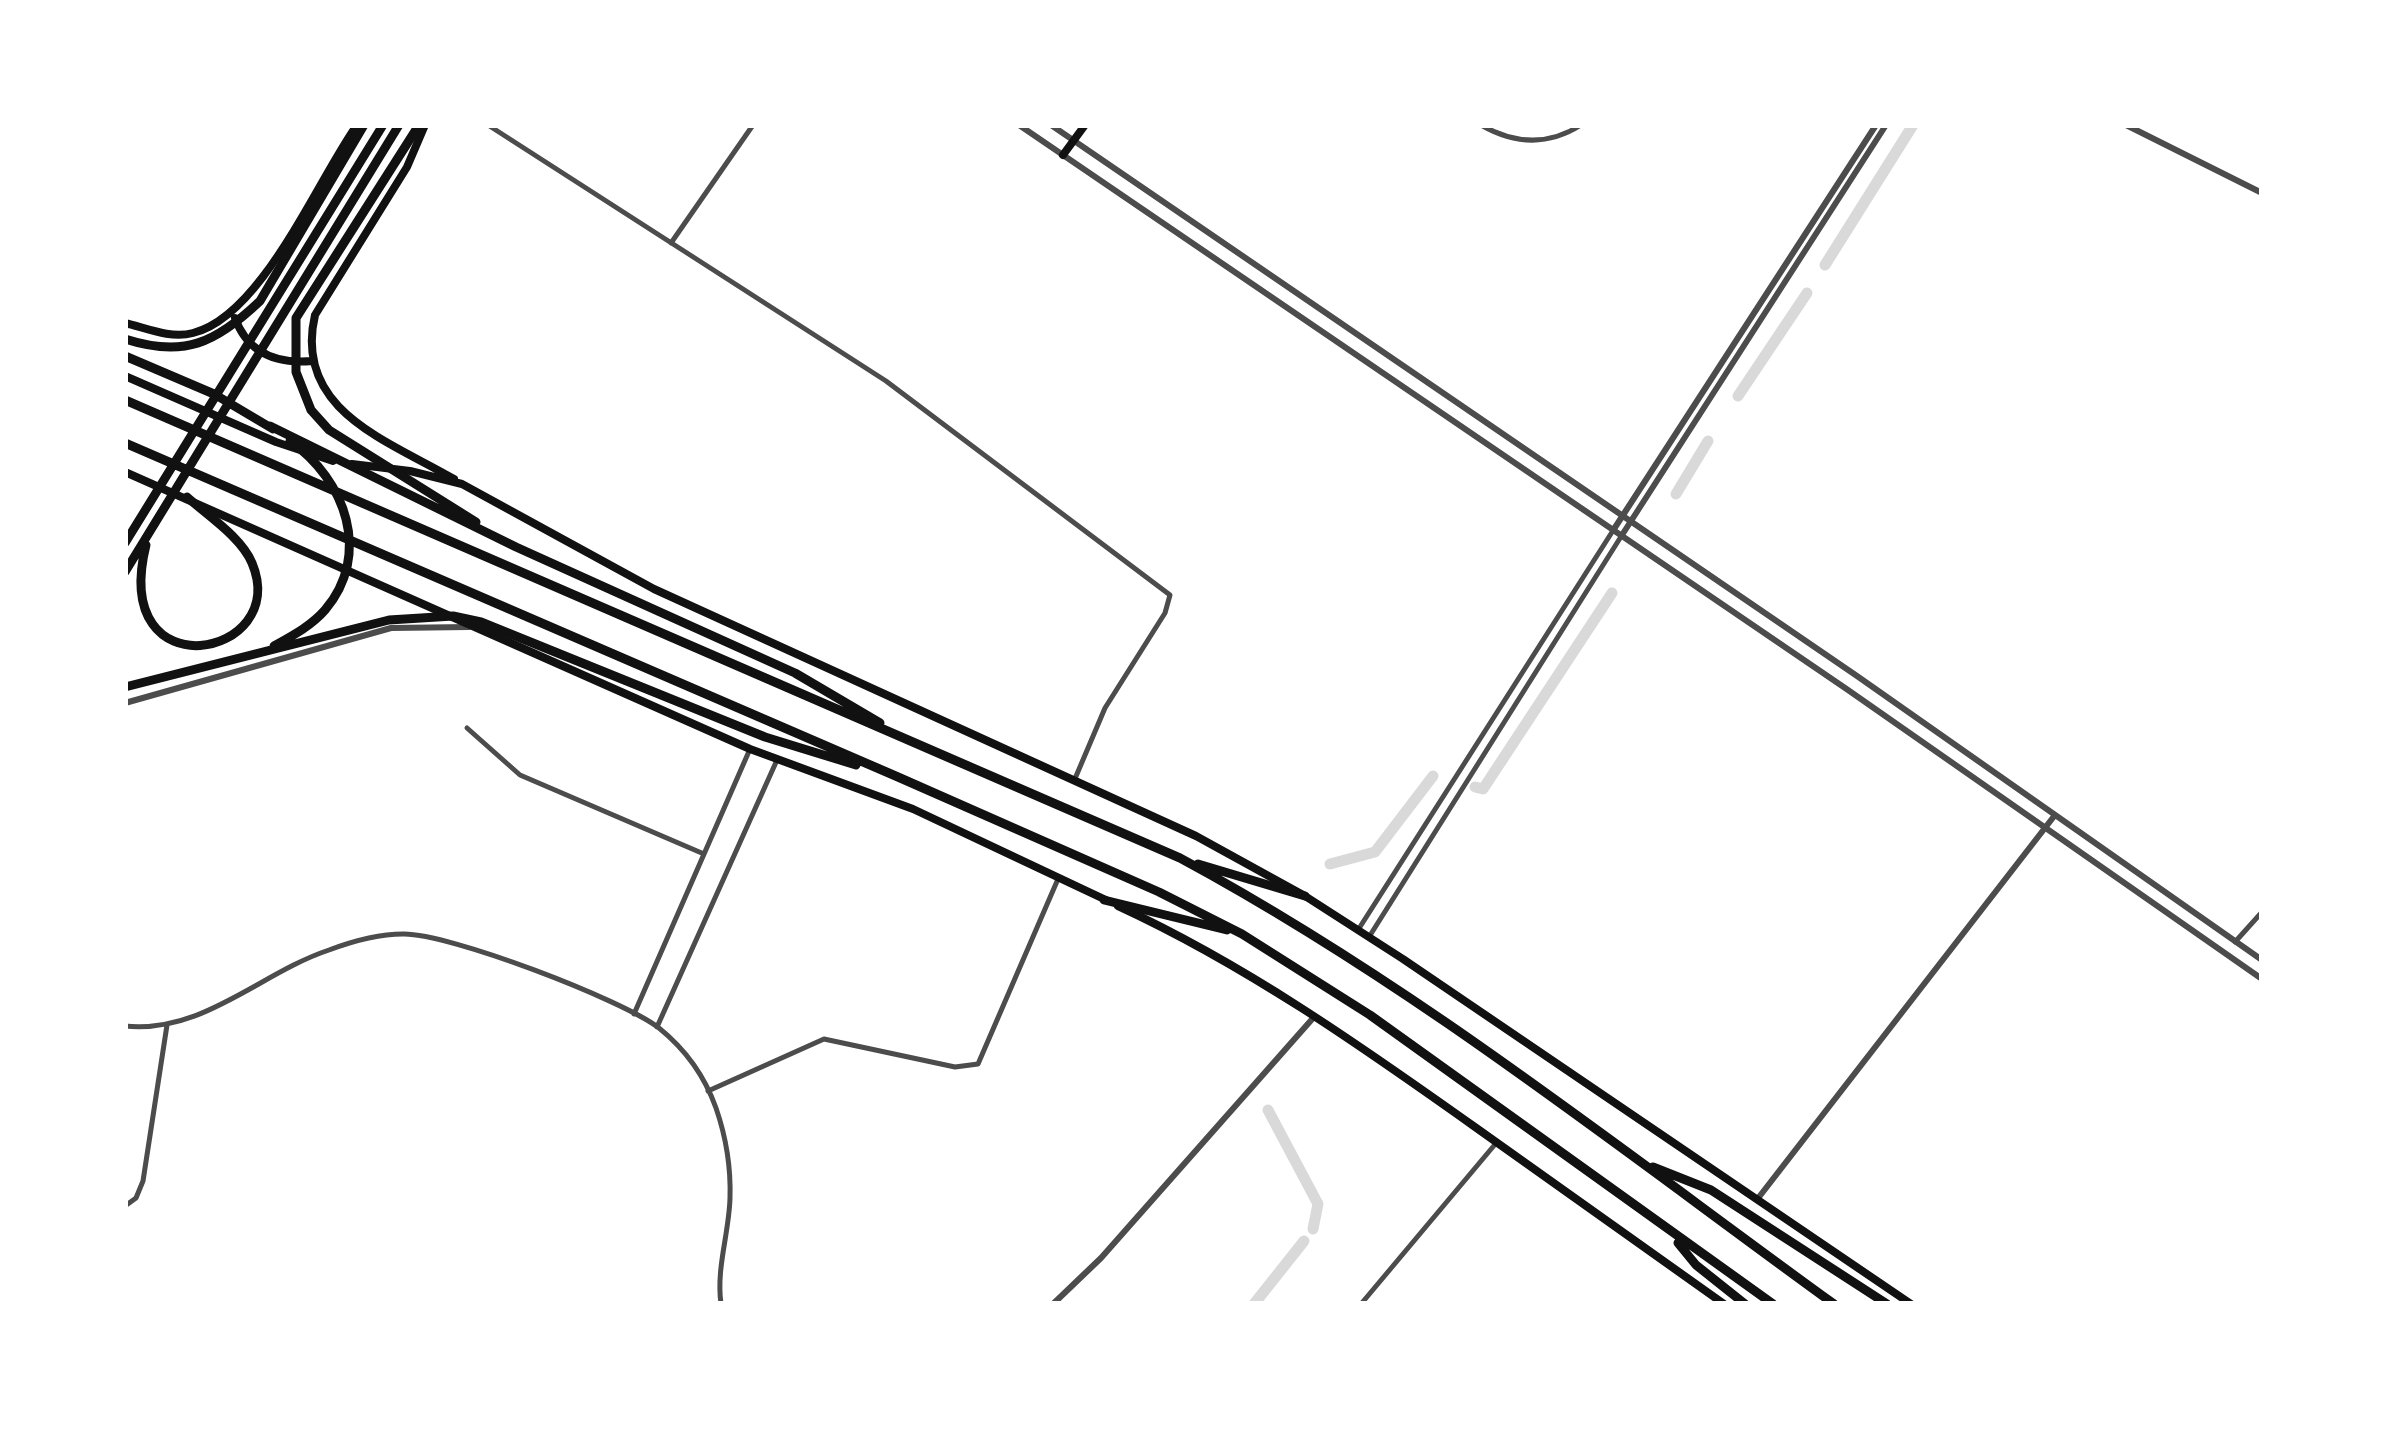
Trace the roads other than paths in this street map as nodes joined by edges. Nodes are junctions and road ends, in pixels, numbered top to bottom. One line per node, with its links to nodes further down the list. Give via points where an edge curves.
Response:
1 (360, 125): 17 (highway); 26 (main road, via 261,278)
2 (383, 125): 20 (highway)
3 (399, 125): 22 (highway)
4 (422, 125): 19 (highway); 31 (main road, via 407,167 314,315)
5 (488, 125): 21 (street)
6 (753, 125): 21 (street)
7 (1018, 125): 16 (street)
8 (1051, 125): 15 (street)
9 (1085, 125): 15 (main road)
10 (1482, 125): 11 (street, via 1537,142)
11 (1580, 125)
12 (1876, 125): 39 (street)
13 (1886, 125): 40 (street)
14 (2126, 125): 18 (street)
15 (1073, 140): 16 (main road); 39 (street)
16 (1063, 155): 42 (street)
17 (325, 190): 20 (highway); 25 (highway)
18 (2262, 193)
19 (363, 212): 22 (highway); 27 (highway)
20 (316, 234): 23 (highway)
21 (671, 243): 58 (street, via 886,381 1170,595 1105,708)
22 (326, 244): 24 (highway)
23 (297, 264): 25 (highway); 41 (highway)
24 (308, 273): 27 (highway); 43 (highway)
25 (260, 301): 29 (highway, via 222,332 183,348)
26 (232, 309): 28 (main road, via 194,333 172,335); 31 (main road, via 252,348 283,363)
27 (296, 318): 47 (highway, via 296,372 311,410 329,430)
28 (125, 322)
29 (125, 339)
30 (125, 356): 34 (highway)
31 (312, 361): 37 (main road, via 319,382 350,419)
32 (125, 376): 37 (main road, via 336,462)
33 (125, 400): 54 (highway)
34 (270, 426): 47 (highway); 50 (highway, via 324,473 351,532 338,593 302,630)
35 (125, 443): 57 (highway)
36 (125, 472): 38 (main road)
37 (462, 484): 58 (main road, via 654,589)
38 (187, 497): 43 (highway, via 252,561 256,600 249,618 220,644 186,647 169,640 144,610 138,591); 49 (main road)
39 (1622, 516): 40 (street); 42 (street)
40 (1630, 522): 45 (street); 59 (street)
41 (137, 524): 44 (highway); 46 (highway)
42 (1614, 529): 45 (street); 67 (street)
43 (149, 532): 48 (highway)
44 (125, 534)
45 (1622, 535): 60 (street); 69 (street)
46 (125, 543)
47 (516, 547): 54 (highway, via 796,673)
48 (125, 572)
49 (469, 627): 52 (street, via 391,628); 55 (main road)
50 (263, 653): 51 (highway); 57 (highway, via 389,620 453,616 765,737)
51 (125, 687)
52 (125, 703)
53 (467, 728): 61 (street, via 520,776)
54 (917, 745): 62 (highway)
55 (750, 749): 56 (main road); 61 (street)
56 (777, 760): 63 (main road, via 913,810); 77 (street)
57 (898, 777): 68 (highway)
58 (1074, 781): 64 (main road, via 1196,836)
59 (2055, 815): 60 (street); 70 (street)
60 (2045, 828): 72 (street); 81 (street)
61 (704, 854): 73 (street)
62 (1180, 858): 64 (highway); 80 (highway, via 1395,985)
63 (1058, 879): 65 (main road); 78 (street, via 978,1064 955,1067 824,1039)
64 (1305, 896): 67 (main road)
65 (1104, 900): 68 (highway); 74 (main road, via 1174,932)
66 (2262, 912): 70 (street)
67 (1358, 930): 69 (main road)
68 (1242, 934): 83 (highway, via 1370,1015)
69 (1370, 937): 81 (main road)
70 (2236, 942): 71 (street)
71 (2262, 960)
72 (2262, 980)
73 (634, 1014): 75 (street, via 496,956 405,934 362,938 322,952 198,1016); 77 (street)
74 (1314, 1016): 79 (main road); 85 (street)
75 (167, 1025): 76 (street); 82 (street, via 143,1182)
76 (125, 1026)
77 (657, 1027): 78 (street, via 679,1046)
78 (708, 1092): 84 (street, via 728,1155)
79 (1496, 1142): 86 (street); 87 (main road)
80 (1637, 1161): 90 (highway); 91 (highway, via 1711,1190)
81 (1758, 1197): 92 (main road)
82 (125, 1206)
83 (1669, 1233): 88 (highway); 89 (highway)
84 (721, 1304)
85 (1053, 1304)
86 (1362, 1304)
87 (1724, 1304)
88 (1745, 1304)
89 (1773, 1304)
90 (1834, 1304)
91 (1887, 1304)
92 (1911, 1304)

